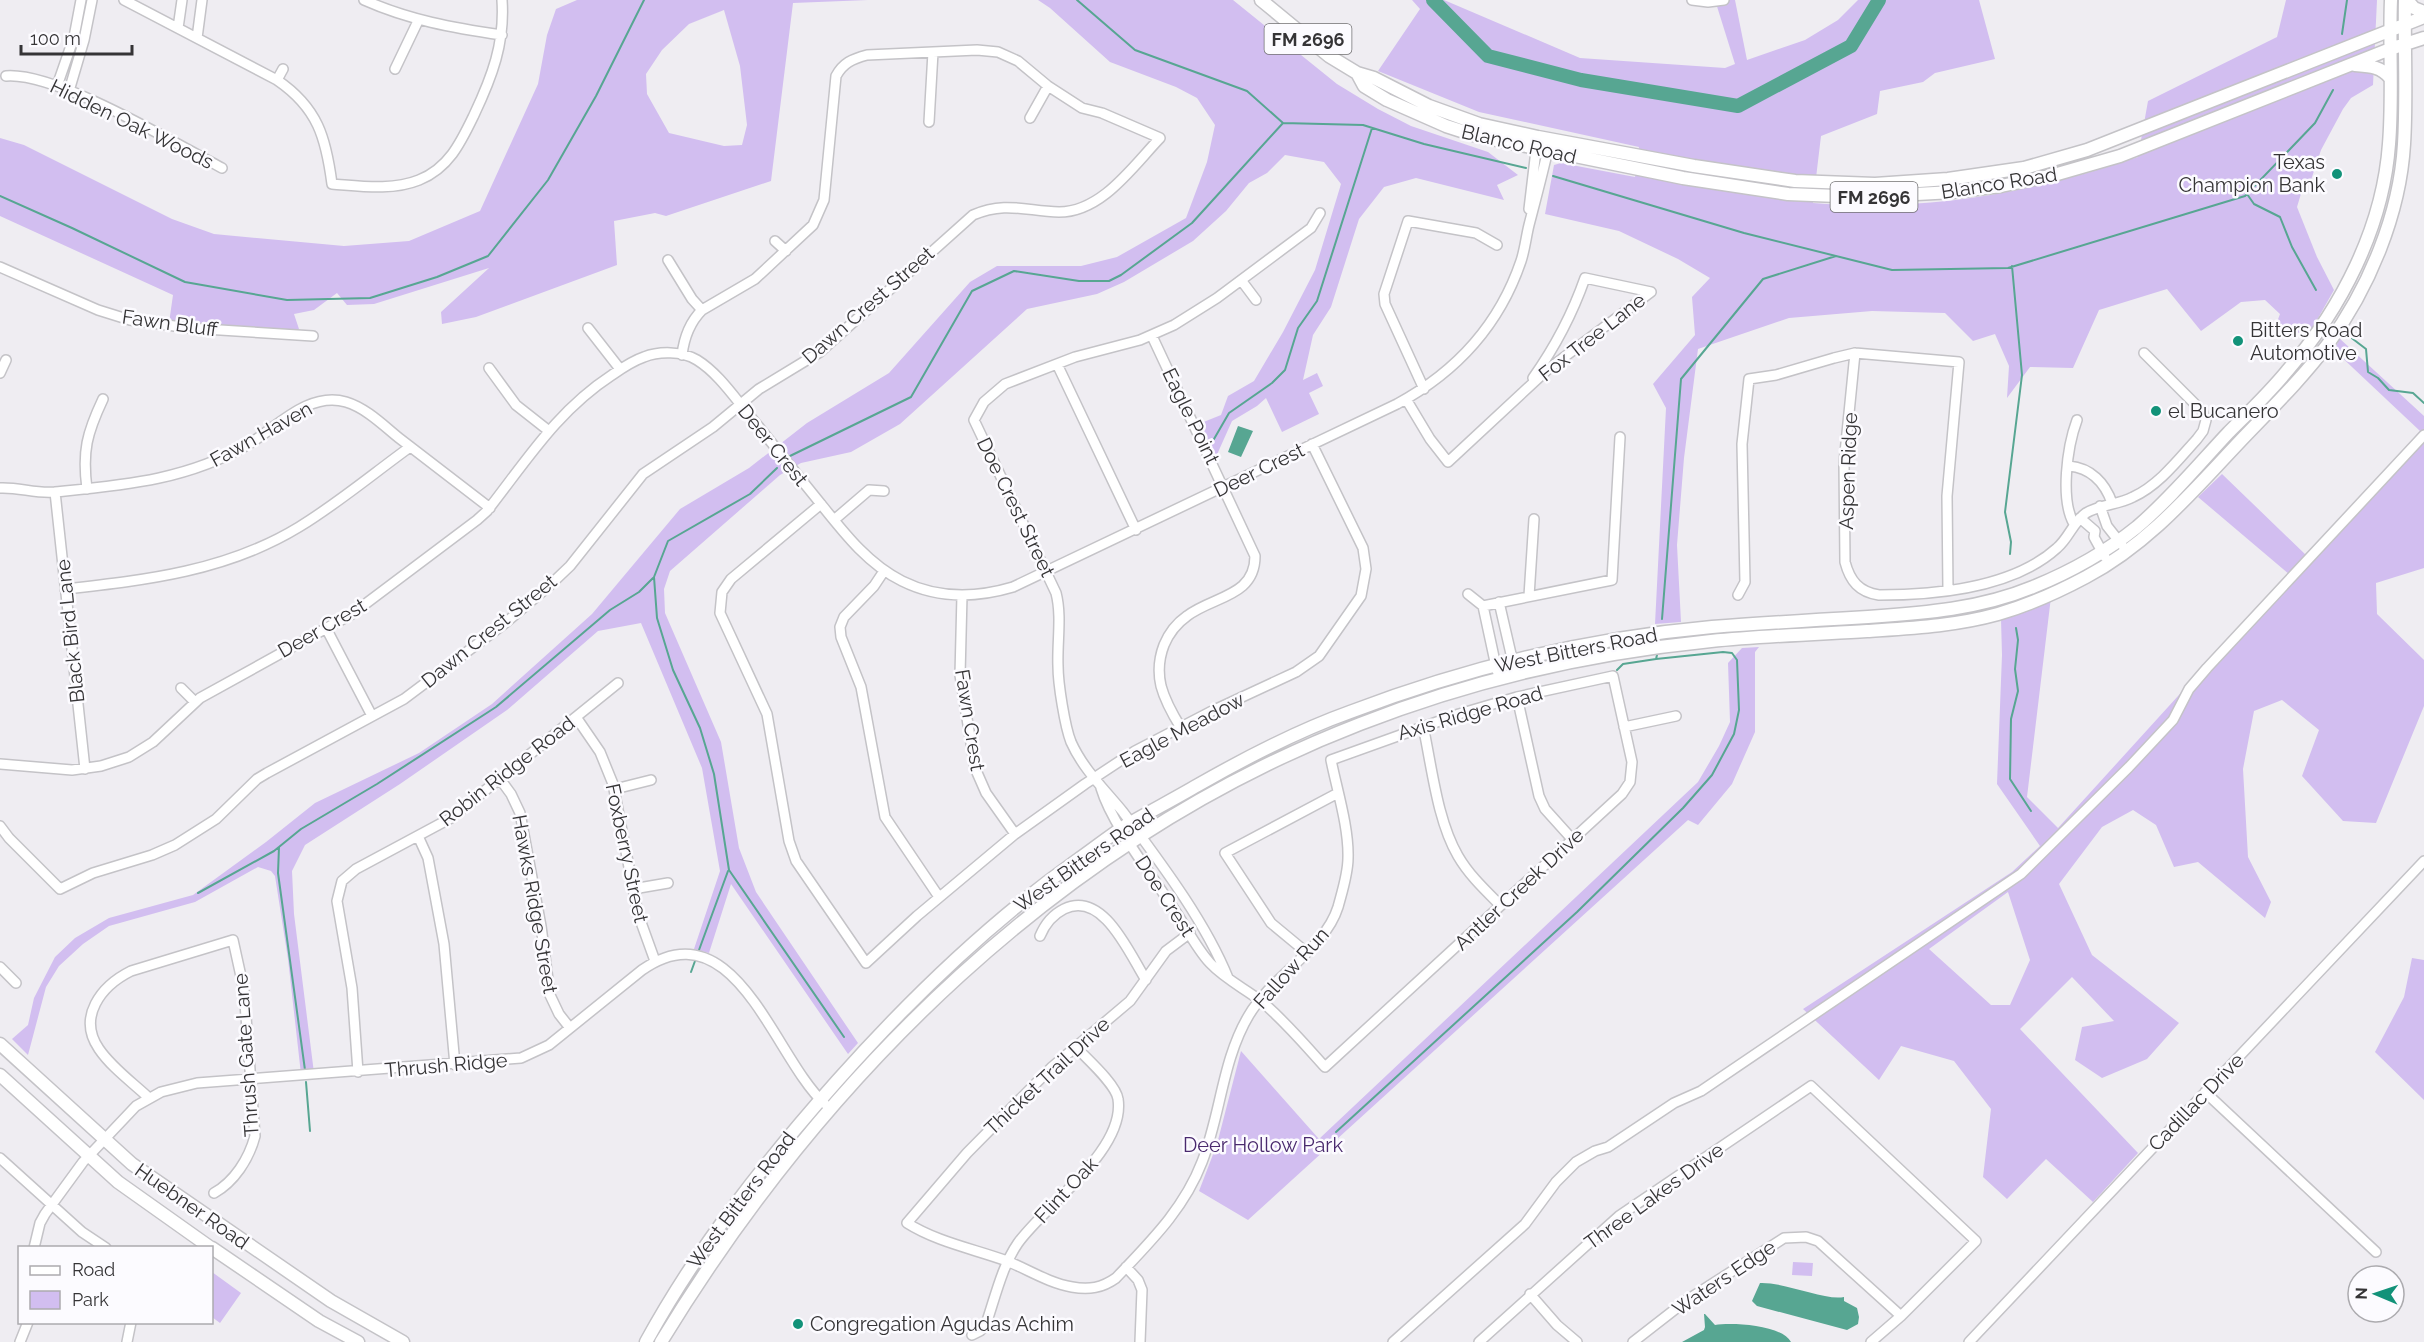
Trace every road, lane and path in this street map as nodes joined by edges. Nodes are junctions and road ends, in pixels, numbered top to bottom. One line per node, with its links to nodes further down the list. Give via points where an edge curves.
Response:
1 (81, 0): 31 (street, via 74,37)
2 (92, 0): 33 (street)
3 (124, 0): 17 (street)
4 (183, 0): 17 (street)
5 (202, 0): 20 (street)
6 (364, 0): 15 (street)
7 (502, 0): 19 (street)
8 (1262, 0): 38 (main road, Blanco Road / FM 2696, via 1329,56 1357,73 1439,110)
9 (1692, 0): 10 (street)
10 (1724, 0)
11 (2391, 0): 18 (main road, West Bitters Road)
12 (2406, 0): 13 (main road); 16 (main road, West Bitters Road)
13 (2424, 12)
14 (2424, 17): 16 (main road, Blanco Road / FM 2696)
15 (418, 21): 19 (street); 27 (street)
16 (2405, 25): 18 (main road, Blanco Road / FM 2696); 22 (main road, West Bitters Road)
17 (178, 28): 20 (street)
18 (2390, 31): 23 (main road, West Bitters Road); 34 (main road, Blanco Road / FM 2696)
19 (502, 35): 30 (street, via 494,71 458,147 426,177 401,185 332,184 318,123 297,96)
20 (197, 38): 30 (street)
21 (2424, 38): 22 (main road, Blanco Road / FM 2696)
22 (2405, 44): 23 (main road, Blanco Road / FM 2696); 68 (main road, West Bitters Road, via 2404,148 2383,239 2367,279 2326,347)
23 (2390, 49): 25 (main road, Blanco Road / FM 2696); 29 (main road, West Bitters Road)
24 (933, 52): 32 (street, Dawn Crest Street, via 998,52 1018,61); 37 (street); 45 (street, Dawn Crest Street, via 867,55 842,66 836,76 822,207 813,225)
25 (2350, 64): 29 (main road, via 2375,67); 36 (main road, Blanco Road / FM 2696)
26 (283, 69): 30 (street)
27 (395, 69)
28 (6, 76): 31 (street, Hidden Oak Woods, via 27,76)
29 (2390, 78): 66 (main road, West Bitters Road, via 2390,147 2369,234 2330,313 2289,370)
30 (277, 80)
31 (57, 86): 33 (street, Hidden Oak Woods)
32 (1048, 86): 35 (street); 67 (street, Dawn Crest Street, via 1082,108 1160,138 1113,187 1080,209 1059,212 1000,206 973,215 820,352)
33 (69, 91): 39 (street, Hidden Oak Woods)
34 (2202, 105): 36 (main road); 40 (main road, Blanco Road / FM 2696, via 2087,150 2024,168 1948,179 1875,184)
35 (1030, 118)
36 (2209, 121): 41 (main road, Blanco Road / FM 2696, via 2120,156 2001,186 1886,196)
37 (929, 122)
38 (1543, 144): 40 (main road, Blanco Road / FM 2696, via 1795,181); 41 (main road, Blanco Road / FM 2696, via 1683,178 1770,191); 62 (street, Deer Crest, via 1522,258 1514,281 1490,324 1458,362)
39 (222, 168)
40 (1834, 182): 41 (main road)
41 (1833, 195)
42 (1320, 213): 48 (street, Doe Crest Street, via 1311,228)
43 (775, 241): 45 (street)
44 (1497, 245): 62 (street, via 1476,233 1408,221 1384,294)
45 (786, 251): 50 (street, via 755,279)
46 (668, 260): 50 (street)
47 (0, 267): 52 (street, Fawn Bluff, via 130,320)
48 (1241, 280): 49 (street); 53 (street, Doe Crest Street)
49 (1256, 300)
50 (702, 310): 56 (street, via 687,335)
51 (588, 328): 60 (street)
52 (313, 336)
53 (1152, 336): 58 (street, Doe Crest Street); 76 (street, Eagle Point)
54 (1855, 353): 98 (street, Aspen Ridge, via 1843,482 1848,575 1856,586 1879,595); 98 (street, via 1959,362 1947,496); 101 (street, via 1749,379 1742,444 1745,582)
55 (2144, 353): 81 (street, via 2202,411 2206,420 2198,439 2154,484 2130,499)
56 (682, 355): 60 (street, Deer Crest, via 647,356); 67 (street, Deer Crest, via 697,360)
57 (6, 360): 61 (street)
58 (1057, 364): 89 (street); 96 (street, Doe Crest Street, via 1013,380 994,392 974,420)
59 (489, 368): 70 (street, via 516,405)
60 (620, 369): 70 (street, Deer Crest, via 577,400)
61 (0, 373)
62 (1424, 389): 65 (street, Deer Crest)
63 (1521, 393): 63 (street, Fox Tree Lane, via 1576,347 1651,292 1585,278 1560,336); 65 (street, Fox Tree Lane, via 1448,462)
64 (103, 399): 78 (street, via 86,441)
65 (1406, 399): 73 (street, Deer Crest)
66 (2260, 400): 68 (main road); 91 (main road, West Bitters Road, via 2159,506)
67 (741, 404): 82 (street, Deer Crest); 121 (street, Dawn Crest Street, via 643,474 570,566 504,624 404,699)
68 (2271, 409): 93 (main road, West Bitters Road, via 2156,530)
69 (2077, 420): 75 (street)
70 (549, 431): 84 (street, Deer Crest)
71 (2424, 435): 195 (street, via 2207,668 2189,689 2173,720 2020,874 1701,1091 1576,1162 1525,1224)
72 (1620, 437): 102 (street, via 1611,579)
73 (1312, 444): 76 (street, Deer Crest); 126 (street, Eagle Meadow, via 1363,548 1366,576 1361,596 1309,665)
74 (410, 447): 78 (street, Fawn Haven, via 357,407 326,400 299,409 249,444 193,471); 84 (street, Fawn Haven); 97 (street, via 299,527 262,547 183,574)
75 (2069, 466): 81 (street, via 2095,476); 87 (street, via 2066,503 2068,514)
76 (1224, 486): 89 (street, Deer Crest); 126 (street, Eagle Point, via 1252,546 1255,566 1243,587 1188,614 1163,647 1160,682)
77 (0, 488): 80 (street, Fawn Haven)
78 (87, 489): 80 (street, Fawn Haven)
79 (884, 491): 86 (street, via 869,490)
80 (55, 492): 97 (street, Black Bird Lane)
81 (2112, 503): 83 (street)
82 (821, 504): 86 (street, Deer Crest); 145 (street, Eagle Meadow, via 731,579 722,592 720,613 767,714 795,861 866,963)
83 (2100, 506): 87 (street); 88 (street)
84 (490, 508): 107 (street, Deer Crest, via 352,614)
85 (1534, 519): 102 (street)
86 (834, 520): 95 (street, Deer Crest, via 864,555)
87 (2077, 521): 90 (street); 98 (street, via 2058,548 2016,574)
88 (2107, 526): 90 (street, via 2099,526); 91 (street)
89 (1136, 530): 96 (street, Deer Crest)
90 (2095, 531): 92 (street)
91 (2118, 540): 92 (main road, West Bitters Road); 93 (street)
92 (2102, 551): 94 (street); 103 (main road, West Bitters Road, via 2049,580)
93 (2126, 552): 94 (main road, West Bitters Road)
94 (2109, 564): 106 (main road, West Bitters Road, via 2034,602)
95 (884, 571): 100 (street, Deer Crest, via 920,588); 145 (street, via 844,617 841,637 861,687 885,817)
96 (1047, 572): 100 (street, Deer Crest, via 998,592); 130 (street, Doe Crest Street, via 1058,600 1058,668 1069,735)
97 (65, 589): 129 (street, Black Bird Lane)
98 (1948, 590)
99 (1468, 594): 105 (street)
100 (962, 595): 138 (street, Fawn Crest, via 960,675 975,768 986,793)
101 (1738, 595)
102 (1529, 596): 104 (street)
103 (1992, 601): 106 (main road); 108 (main road, West Bitters Road, via 1918,614)
104 (1500, 602): 105 (street); 109 (street)
105 (1483, 606): 110 (street)
106 (1994, 615): 111 (main road, West Bitters Road, via 1948,625)
107 (326, 628): 120 (street, Deer Crest); 121 (street)
108 (1707, 628): 111 (main road); 112 (main road, West Bitters Road, via 1599,642)
109 (1505, 629): 110 (street); 112 (street)
110 (1490, 633): 113 (street)
111 (1707, 642): 114 (main road, West Bitters Road, via 1606,655)
112 (1512, 660): 113 (main road, West Bitters Road); 114 (street)
113 (1496, 665): 116 (street); 137 (main road, West Bitters Road, via 1358,709 1296,734)
114 (1515, 675): 116 (main road, West Bitters Road)
115 (1613, 676): 119 (street, Axis Ridge Road); 125 (street, Antler Creek Drive)
116 (1499, 679): 140 (main road, West Bitters Road, via 1406,706 1302,747)
117 (618, 683): 123 (street, Robin Ridge Road)
118 (181, 688): 120 (street)
119 (1517, 697): 124 (street, Axis Ridge Road); 141 (street, via 1539,796 1545,809)
120 (195, 702): 129 (street, Deer Crest, via 141,750 115,762)
121 (372, 716): 136 (street, Dawn Crest Street, via 267,772 216,819 175,845 93,873 60,889)
122 (1676, 716): 125 (street)
123 (576, 717): 131 (street, Robin Ridge Road); 134 (street, Foxberry Street, via 600,752)
124 (1423, 726): 127 (street, Axis Ridge Road); 146 (street, via 1452,844 1466,868)
125 (1624, 727): 141 (street, Antler Creek Drive, via 1632,762 1630,782)
126 (1181, 728): 130 (street, Eagle Meadow)
127 (1331, 760): 135 (street, Fallow Run)
128 (0, 764): 129 (street, Deer Crest)
129 (85, 769)
130 (1095, 778): 133 (street, Doe Crest Street); 138 (street, Eagle Meadow)
131 (500, 779): 139 (street, Robin Ridge Road, via 451,818); 156 (street, Hawks Ridge Street, via 520,813 550,995)
132 (651, 780): 134 (street)
133 (1101, 788): 137 (street, Doe Crest)
134 (615, 789): 144 (street, Foxberry Street)
135 (1338, 793): 149 (street, Fallow Run, via 1348,850 1347,867 1334,916 1325,933); 149 (street, via 1225,853 1271,923)
136 (0, 826)
137 (1126, 826): 140 (street, Doe Crest); 166 (main road, West Bitters Road, via 1042,885 950,963)
138 (1015, 834): 145 (street, Eagle Meadow)
139 (418, 836): 159 (street, via 428,858 444,944); 161 (street, Robin Ridge Road, via 356,869 342,881 338,891 352,988)
140 (1135, 838): 147 (street, Doe Crest); 153 (street, Doe Crest, via 1207,935); 167 (main road, West Bitters Road, via 1051,897 960,974)
141 (1572, 839): 146 (street, Antler Creek Drive)
142 (2424, 861): 164 (street, Cadillac Drive)
143 (668, 883): 144 (street)
144 (633, 889): 150 (street, Foxberry Street, via 643,932)
145 (939, 897)
146 (1500, 905): 160 (street, Antler Creek Drive)
147 (1190, 933): 152 (street, Thicket Trail Drive, via 1166,951); 153 (street, Doe Crest, via 1208,961)
148 (1040, 936): 152 (street, via 1047,921 1059,912 1071,906 1092,907 1108,920)
149 (1306, 952): 155 (street, Fallow Run)
150 (655, 961): 156 (street, Thrush Ridge); 166 (street, Thrush Ridge, via 696,955 729,971)
151 (0, 967): 154 (street)
152 (1146, 980): 158 (street, Thicket Trail Drive, via 1130,1000)
153 (1229, 981): 155 (street, Doe Crest)
154 (16, 983)
155 (1259, 1000): 160 (street, Doe Crest); 180 (street, Fallow Run, via 1236,1042 1196,1179 1174,1215)
156 (570, 1028): 159 (street, Thrush Ridge, via 549,1045 521,1058)
157 (0, 1044): 168 (main road, Huebner Road)
158 (1076, 1046): 173 (street, Thicket Trail Drive, via 967,1153); 179 (street, Flint Oak, via 1118,1096 1114,1125 1102,1152 1018,1242)
159 (455, 1065): 161 (street, Thrush Ridge)
160 (1325, 1067)
161 (358, 1072): 163 (street, Thrush Ridge)
162 (0, 1075): 169 (main road, Huebner Road)
163 (252, 1080): 165 (street, Thrush Ridge, via 185,1085); 165 (street, Thrush Gate Lane, via 243,978 233,940 130,971 98,997 92,1017 98,1048); 171 (street, Thrush Gate Lane, via 252,1147 229,1183)
164 (2205, 1092): 178 (street); 200 (street, Cadillac Drive)
165 (149, 1098): 168 (street, Thrush Ridge, via 135,1106)
166 (820, 1100): 167 (street, Thrush Ridge); 182 (main road, West Bitters Road, via 718,1226)
167 (830, 1108): 183 (main road, West Bitters Road, via 730,1234)
168 (104, 1139): 169 (street, Thrush Ridge); 191 (main road, Huebner Road, via 132,1164 268,1259)
169 (89, 1156): 172 (street, Thrush Ridge); 176 (main road, Huebner Road, via 118,1182)
170 (0, 1158): 172 (street)
171 (214, 1193)
172 (51, 1204): 174 (street, Thrush Ridge, via 40,1223); 175 (street)
173 (907, 1223): 179 (street, Fallow Run)
174 (34, 1246)
175 (103, 1246)
176 (208, 1246)
177 (213, 1249): 190 (main road, Huebner Road, via 319,1321)
178 (2376, 1252)
179 (1008, 1262): 180 (street, Fallow Run, via 1052,1282 1083,1288 1105,1286); 187 (street, Flint Oak, via 986,1324)
180 (1126, 1267): 194 (street, via 1142,1290)
181 (1530, 1294): 184 (street, Three Lakes Drive, via 1619,1216 1811,1086 1976,1241); 196 (street, Three Lakes Drive); 197 (street)
182 (672, 1295): 183 (main road); 192 (main road, West Bitters Road)
183 (684, 1304): 193 (main road, West Bitters Road)
184 (1901, 1316): 198 (street, Waters Edge, via 1828,1247 1806,1236 1792,1236 1711,1284); 199 (street)
185 (27, 1324): 188 (street)
186 (131, 1324): 189 (street)
187 (972, 1335)
188 (20, 1342)
189 (127, 1342)
190 (358, 1342)
191 (403, 1342)
192 (646, 1342)
193 (661, 1342)
194 (1140, 1342)
195 (1393, 1342)
196 (1479, 1342)
197 (1577, 1342)
198 (1633, 1342)
199 (1871, 1342)
200 (1968, 1342)

